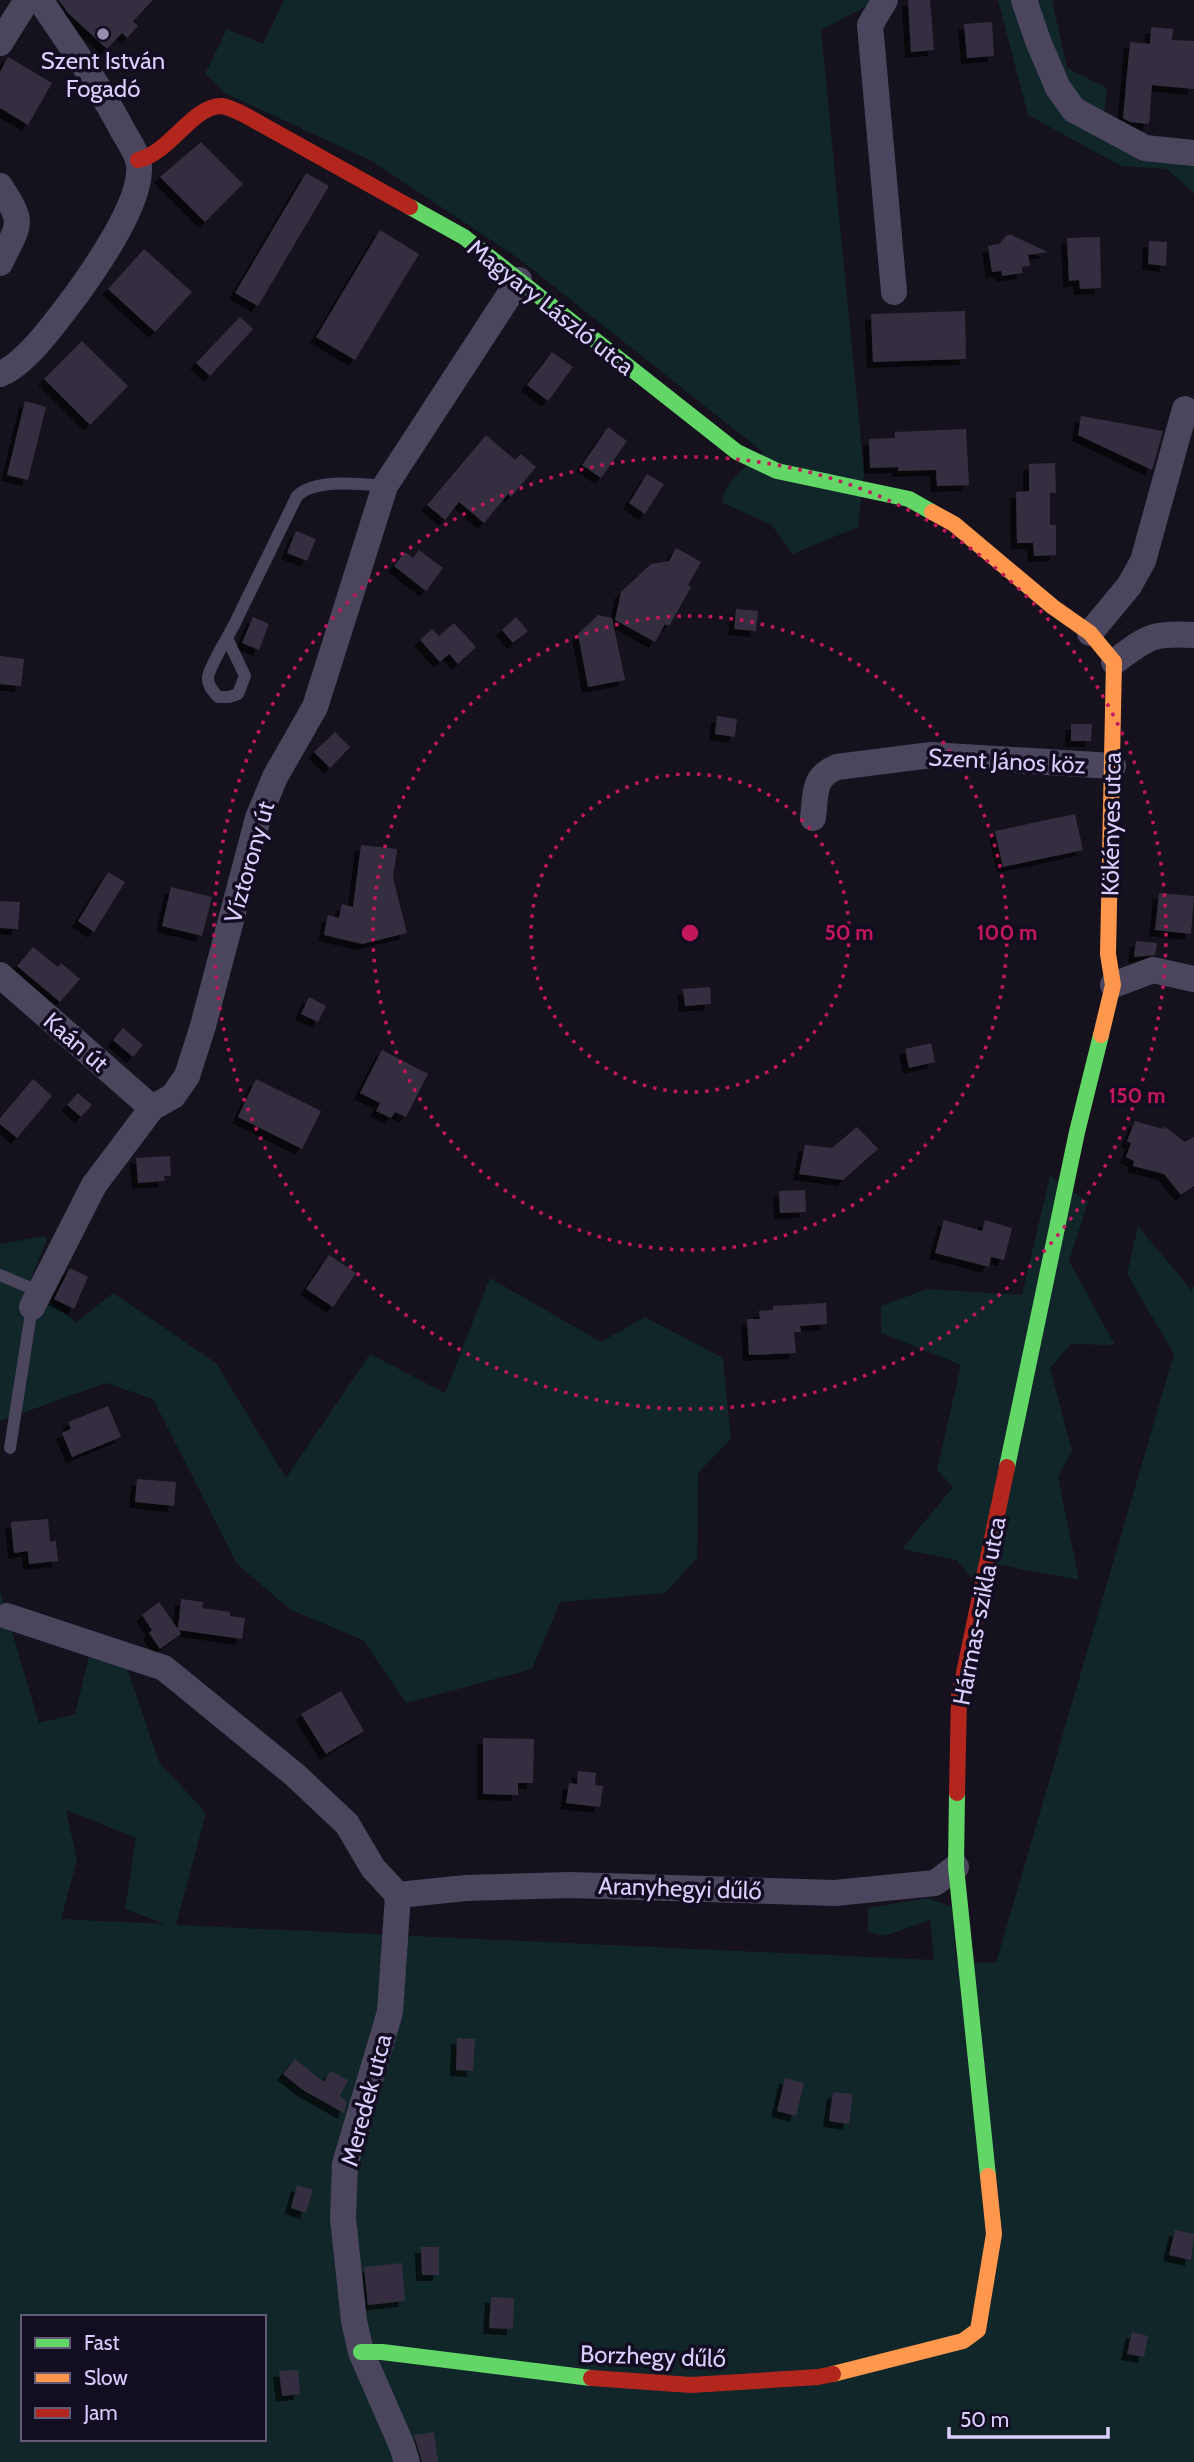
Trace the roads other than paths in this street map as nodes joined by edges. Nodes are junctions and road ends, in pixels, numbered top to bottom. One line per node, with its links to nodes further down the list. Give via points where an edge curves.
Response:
1 (27, 0): 5 (street)
2 (40, 0): 7 (street, via 105,96)
3 (885, 0): 11 (street, via 870,25)
4 (1024, 0): 6 (street, via 1058,88 1074,110 1144,148)
5 (0, 43)
6 (1194, 153)
7 (138, 160): 10 (street, Magyary László utca, via 152,157 207,108 224,106 464,237); 12 (street, via 130,203 106,253 52,327 10,370)
8 (0, 186): 9 (street, via 17,213 18,228)
9 (0, 262)
10 (519, 280): 14 (street, Víztorony út); 15 (street, Magyary László utca, via 737,452 777,471 909,499 954,524)
11 (894, 292)
12 (0, 374)
13 (1185, 409): 15 (street, via 1143,561 1129,586)
14 (385, 486): 17 (lane, via 352,483 304,489); 24 (street, Víztorony út, via 315,707 275,777 258,818 187,1076 173,1096)
15 (1090, 633): 18 (street, Magyary László utca)
16 (1194, 635): 18 (street, via 1146,638)
17 (227, 638)
18 (1114, 662): 19 (street, Kökényes utca)
19 (1113, 766): 20 (street, Szent János köz, via 931,755 837,767 818,780); 23 (street, Kökényes utca, via 1108,954)
20 (813, 818)
21 (0, 975): 24 (street, Kaán út)
22 (1194, 979): 23 (street, via 1153,970)
23 (1113, 985): 29 (street, Hármas-szikla utca, via 1077,1132 959,1697)
24 (152, 1108): 26 (street, Víztorony út, via 94,1185)
25 (0, 1275): 26 (lane)
26 (36, 1300): 27 (lane, Víztorony út)
27 (10, 1448)
28 (7, 1616): 30 (street, via 164,1668 295,1775 346,1824 373,1868)
29 (956, 1867): 30 (street, Aranyhegyi dűlő, via 935,1883 835,1893 569,1885); 31 (street, Hármas-szikla utca, via 993,2234)
30 (398, 1895): 32 (street, Meredek utca, via 390,2012 345,2164 343,2218)
31 (978, 2330): 32 (street, Borzhegy dűlő, via 963,2341 818,2377 691,2385)
32 (361, 2352): 33 (street, Meredek utca)
33 (407, 2462)

